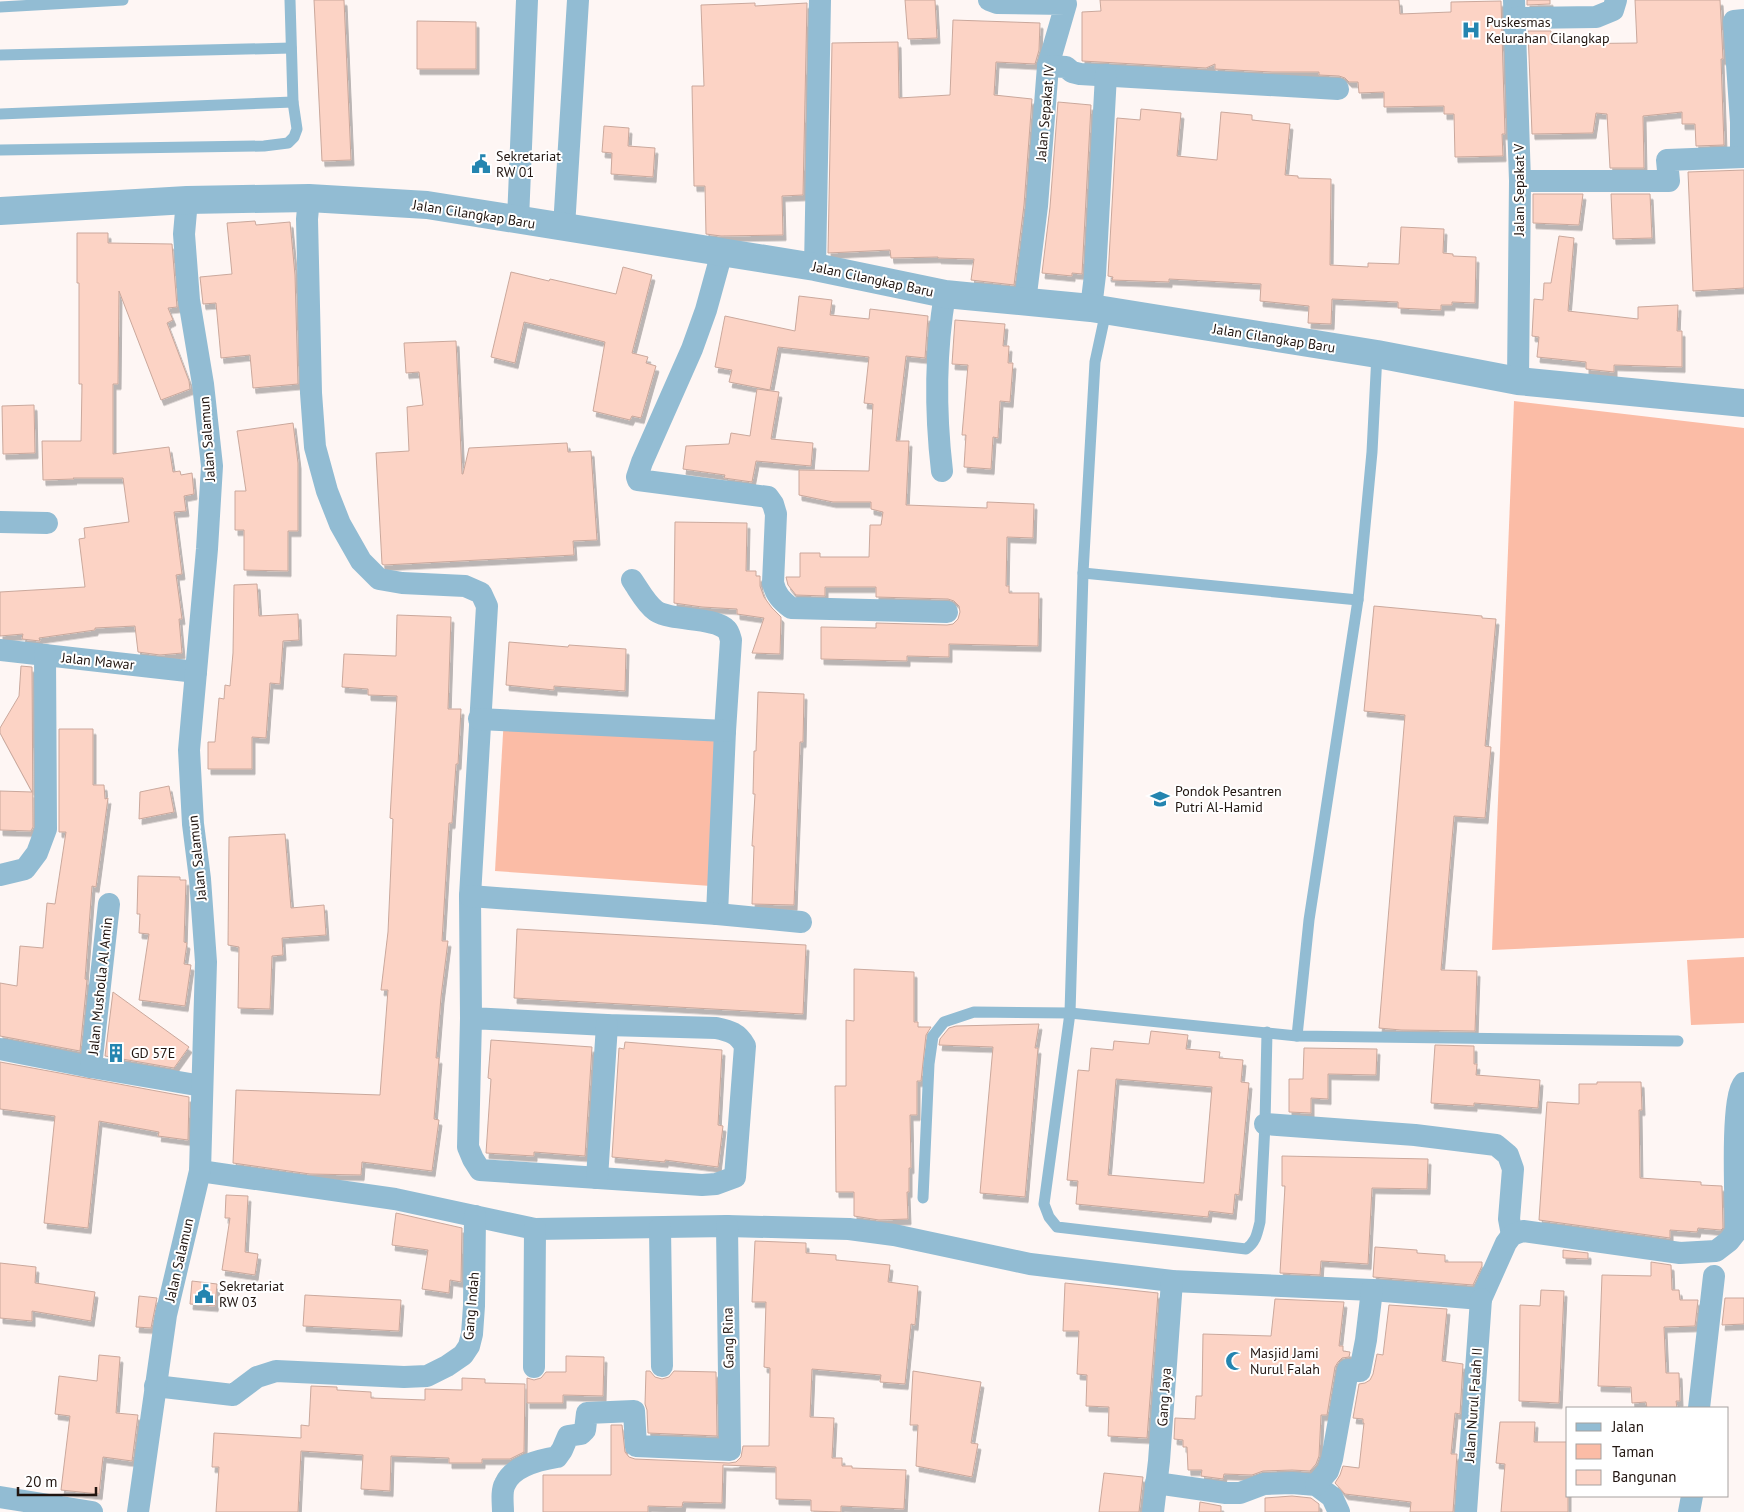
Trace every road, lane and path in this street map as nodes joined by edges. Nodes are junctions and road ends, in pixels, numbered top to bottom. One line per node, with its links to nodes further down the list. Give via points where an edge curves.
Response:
1 (123, 0): 9 (lane)
2 (290, 0): 12 (lane)
3 (527, 0): 25 (street)
4 (578, 0): 26 (street)
5 (820, 0): 28 (street)
6 (989, 0): 8 (street, Jalan Sepakat IV, via 997,3)
7 (1616, 0): 10 (street, via 1614,10 1596,16)
8 (1066, 2): 14 (street, Jalan Sepakat IV)
9 (0, 7)
10 (1515, 9): 21 (street, Jalan Sepakat V)
11 (1737, 13): 20 (street)
12 (291, 48): 13 (lane); 17 (lane)
13 (0, 55)
14 (1048, 66): 15 (street, via 1066,67 1080,74); 30 (street, Jalan Sepakat IV, via 1037,206)
15 (1106, 75): 16 (street); 31 (street, via 1095,275)
16 (1338, 89)
17 (293, 102): 18 (lane); 19 (lane, via 297,129 288,143)
18 (0, 114)
19 (0, 150)
20 (1742, 157): 21 (street, via 1667,160 1669,181)
21 (1520, 181): 33 (street, Jalan Sepakat V)
22 (309, 198): 23 (street, Jalan Cilangkap Baru); 25 (street, Jalan Cilangkap Baru, via 427,205); 45 (street, via 311,393 315,448 327,491 340,524 361,561 379,579 465,586 481,593 487,606)
23 (188, 200): 24 (street, Jalan Cilangkap Baru); 44 (street, Jalan Salamun, via 184,234 188,300 203,384 212,466)
24 (0, 211)
25 (518, 220): 26 (street, Jalan Cilangkap Baru)
26 (564, 227): 27 (street, Jalan Cilangkap Baru)
27 (722, 252): 28 (street, Jalan Cilangkap Baru); 41 (street, via 692,349 636,477 638,480 768,497 776,514 772,583 775,594 791,608)
28 (815, 267): 29 (street, Jalan Cilangkap Baru)
29 (944, 294): 30 (street, Jalan Cilangkap Baru); 35 (street, via 936,391)
30 (1025, 302): 31 (street, Jalan Cilangkap Baru)
31 (1098, 310): 32 (street, Jalan Cilangkap Baru); 38 (lane)
32 (1377, 354): 33 (street, Jalan Cilangkap Baru); 40 (lane, via 1372,452)
33 (1518, 381): 34 (street, Jalan Cilangkap Baru)
34 (1744, 404)
35 (942, 470)
36 (0, 522): 37 (street)
37 (47, 523)
38 (1083, 573): 40 (lane); 52 (lane)
39 (632, 580): 46 (street, via 656,611 719,624 728,631 731,640)
40 (1358, 600): 56 (lane, via 1309,920)
41 (947, 612)
42 (0, 650): 43 (street, Jalan Mawar)
43 (45, 655): 44 (street, Jalan Mawar); 47 (street, via 46,829 37,853 25,870)
44 (196, 672): 61 (street, Jalan Salamun, via 189,750 192,824 206,962)
45 (479, 719): 46 (street); 48 (street)
46 (725, 731): 50 (street)
47 (0, 875)
48 (470, 896): 50 (street); 53 (street)
49 (109, 904): 59 (street, Jalan Musholla Al Amin)
50 (717, 914): 51 (street)
51 (801, 922)
52 (1070, 1014): 55 (lane); 62 (lane, via 1044,1204 1048,1217 1057,1227 1246,1249 1253,1244 1260,1222); 65 (lane, via 974,1012 944,1022 933,1036 929,1064)
53 (471, 1018): 54 (street); 64 (street, via 468,1147 480,1170)
54 (607, 1025): 64 (street); 64 (street, via 716,1028 740,1037 745,1046 735,1177 702,1185)
55 (1267, 1032): 56 (lane); 62 (lane)
56 (1296, 1036): 57 (lane)
57 (1678, 1041)
58 (0, 1049): 59 (street)
59 (91, 1067): 61 (street)
60 (1744, 1083): 70 (street, via 1738,1092 1736,1232 1730,1242 1716,1251 1680,1253 1523,1231)
61 (202, 1086): 63 (street, Jalan Salamun)
62 (1265, 1124): 70 (street, via 1415,1135 1496,1145 1508,1155 1513,1169 1509,1219)
63 (200, 1171): 66 (street, via 395,1199); 77 (street, Jalan Salamun, via 166,1315)
64 (597, 1178)
65 (923, 1198)
66 (475, 1216): 68 (street); 77 (street, Gang Indah, via 472,1334 463,1355 447,1366 427,1376 404,1377 276,1371 257,1377 232,1395)
67 (727, 1226): 69 (street); 72 (street, via 849,1229 894,1235 1030,1264); 85 (street, Gang Rina, via 730,1450 636,1446 634,1411 587,1413 585,1430 568,1436 557,1457 544,1459 511,1474 504,1486)
68 (535, 1228): 69 (street); 76 (street)
69 (660, 1228): 75 (street)
70 (1512, 1235): 74 (street)
71 (1714, 1276): 78 (street)
72 (1172, 1281): 73 (street); 79 (street, Gang Jaya)
73 (1372, 1290): 74 (street); 80 (street, via 1360,1371 1348,1370 1332,1459 1328,1471)
74 (1481, 1299): 88 (street, Jalan Nurul Falah II)
75 (662, 1366)
76 (534, 1367)
77 (155, 1386): 84 (street, Jalan Salamun)
78 (1700, 1407)
79 (1156, 1484): 80 (street, via 1226,1493 1240,1493 1264,1484); 86 (street, Gang Jaya)
80 (1316, 1485): 87 (street, via 1332,1497)
81 (0, 1497): 83 (street)
82 (1692, 1497): 89 (street)
83 (92, 1512)
84 (138, 1512)
85 (503, 1512)
86 (1153, 1512)
87 (1339, 1512)
88 (1466, 1512)
89 (1689, 1512)

